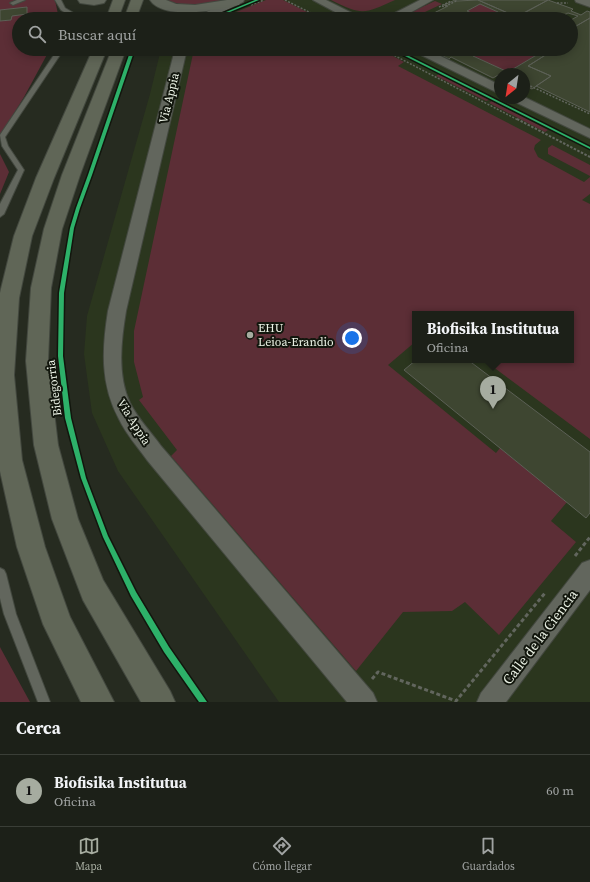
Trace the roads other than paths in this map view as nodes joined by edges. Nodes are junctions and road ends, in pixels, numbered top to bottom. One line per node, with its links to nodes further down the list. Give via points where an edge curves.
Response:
1 (22, 0): 12 (lane)
2 (58, 0): 14 (lane)
3 (84, 0): 4 (main road)
4 (100, 0)
5 (119, 0): 15 (main road)
6 (137, 0): 16 (main road)
7 (156, 0): 11 (main road, via 170,7 182,9)
8 (318, 0): 18 (street)
9 (428, 0): 19 (street)
10 (580, 0): 13 (street)
11 (240, 2): 17 (street)
12 (13, 3)
13 (590, 4)
14 (69, 12)
15 (115, 12)
16 (133, 12)
17 (215, 12)
18 (342, 12)
19 (405, 12)
20 (56, 56): 28 (lane, via 2,136 3,146 18,161 21,170)
21 (97, 56): 33 (main road, via 45,178 24,236 9,298 3,375 10,460 31,547 58,624)
22 (116, 56): 34 (main road, via 53,229 41,288 37,362 46,445 65,519 93,590)
23 (179, 56): 31 (street, Via Appia, via 112,338 114,380 119,400 154,453)
24 (431, 56): 25 (street)
25 (494, 87)
26 (529, 104): 27 (street)
27 (590, 134)
28 (0, 214)
29 (581, 565): 35 (street, Calle de la Ciencia)
30 (0, 574): 32 (lane, via 10,614)
31 (361, 699)
32 (44, 702)
33 (98, 702)
34 (159, 702)
35 (490, 702)

